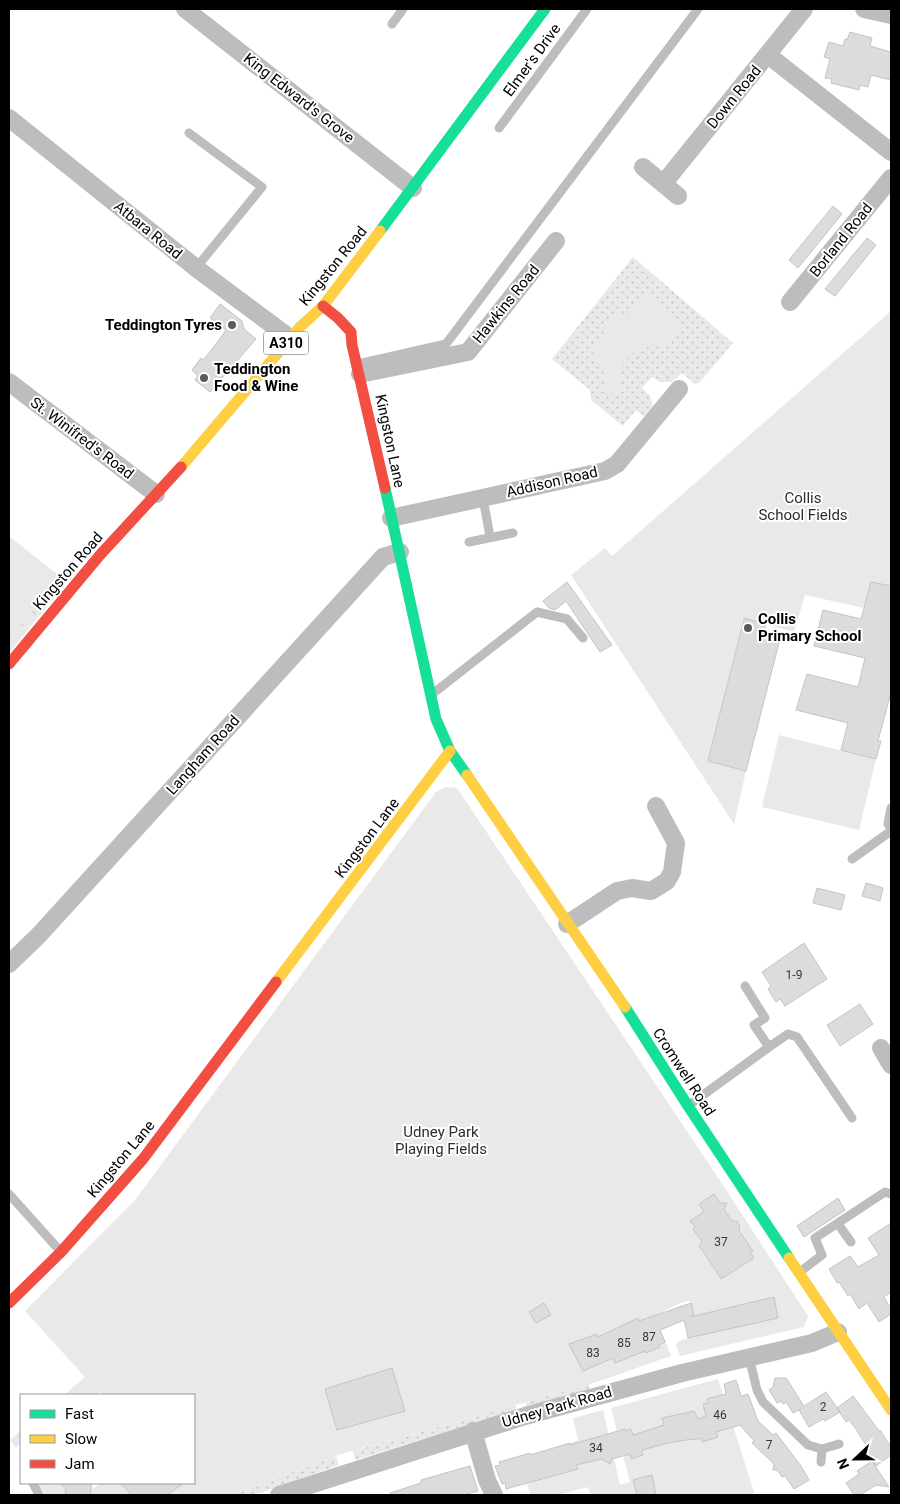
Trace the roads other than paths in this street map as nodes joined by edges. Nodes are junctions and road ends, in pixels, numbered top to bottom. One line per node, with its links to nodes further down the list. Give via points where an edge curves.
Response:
1 (184, 9): 18 (street, King Edward's Grove)
2 (403, 9): 9 (lane)
3 (545, 9): 18 (main road, Kingston Road / A310)
4 (587, 9): 12 (lane, Elmer's Drive)
5 (698, 9): 25 (lane, via 446,344)
6 (804, 9): 10 (street, Down Road)
7 (864, 9): 8 (street)
8 (891, 15)
9 (392, 24)
10 (768, 55): 14 (street); 17 (street, Down Road)
11 (9, 118): 21 (street, Atbara Road)
12 (499, 128)
13 (189, 133): 21 (lane, via 262,187)
14 (891, 152)
15 (643, 167): 17 (street)
16 (891, 178): 22 (street, Borland Road)
17 (663, 184): 19 (street)
18 (414, 188): 23 (main road, Kingston Road / A310)
19 (678, 196)
20 (556, 241): 25 (street, Hawkins Road, via 468,352)
21 (196, 268): 24 (street, Atbara Road)
22 (790, 302)
23 (323, 306): 24 (main road, Kingston Road / A310); 25 (main road, Kingston Lane, via 351,332)
24 (290, 338): 28 (main road, Kingston Road / A310)
25 (358, 369): 30 (main road, Kingston Lane)
26 (9, 382): 28 (street, St. Winifred's Road)
27 (680, 389): 29 (street, Addison Road, via 617,464 605,470)
28 (156, 494): 36 (main road, Kingston Road / A310)
29 (483, 498): 30 (street, Addison Road); 32 (lane)
30 (392, 518): 34 (main road, Kingston Lane)
31 (513, 533): 32 (lane)
32 (490, 537): 33 (lane)
33 (469, 542)
34 (400, 552): 37 (main road, Kingston Lane); 44 (street, Langham Road, via 382,557 39,935)
35 (583, 638): 37 (lane, via 568,619 537,612)
36 (9, 664)
37 (431, 695): 38 (main road, Kingston Lane, via 436,720)
38 (450, 751): 43 (main road, Cromwell Road); 55 (main road, Kingston Lane, via 143,1160)
39 (656, 806): 43 (street, via 676,843 672,872 667,881 651,891 632,888 617,891)
40 (891, 808): 41 (lane, via 888,824)
41 (891, 829): 42 (lane)
42 (852, 858)
43 (567, 924): 49 (main road, Cromwell Road)
44 (9, 964)
45 (745, 986): 46 (lane, via 765,1018 754,1025)
46 (769, 1047): 49 (lane); 50 (lane, via 788,1034 797,1036)
47 (881, 1048): 48 (street)
48 (891, 1065)
49 (688, 1106): 56 (main road, Cromwell Road)
50 (852, 1118)
51 (9, 1194): 55 (lane)
52 (891, 1194): 53 (lane, via 885,1192)
53 (838, 1224): 54 (lane); 56 (lane, via 815,1238 822,1256)
54 (851, 1242)
55 (61, 1252): 57 (main road, Kingston Lane)
56 (799, 1272): 58 (main road, Cromwell Road)
57 (9, 1304)
58 (838, 1332): 59 (street, Udney Park Road, via 812,1343); 60 (main road, Cromwell Road)
59 (749, 1357): 61 (street, Udney Park Road); 63 (lane, via 763,1402 808,1445)
60 (889, 1400)
61 (473, 1431): 65 (street, Udney Park Road); 66 (street)
62 (840, 1444): 63 (lane)
63 (822, 1449): 64 (lane)
64 (821, 1462)
65 (279, 1495)
66 (494, 1495)

